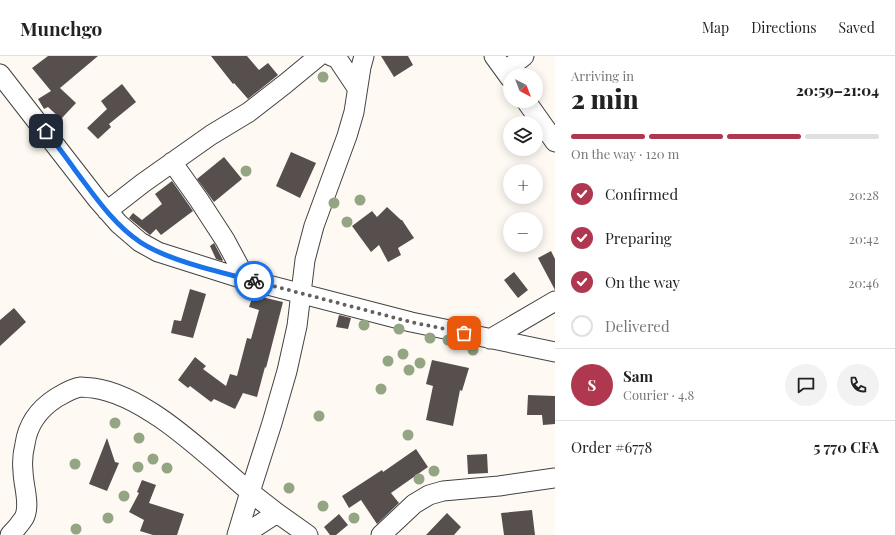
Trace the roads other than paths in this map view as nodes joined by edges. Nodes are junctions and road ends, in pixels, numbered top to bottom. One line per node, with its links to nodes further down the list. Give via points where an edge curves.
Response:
1 (364, 56): 6 (street)
2 (524, 56): 4 (street)
3 (333, 57): 6 (street); 9 (street, via 285,84 249,112)
4 (503, 68)
5 (0, 74): 10 (street)
6 (357, 88): 12 (street, via 347,136 314,226 305,260)
7 (531, 108): 8 (street)
8 (555, 142)
9 (172, 162): 10 (street); 11 (street, via 225,240)
10 (107, 211): 11 (street, via 140,242 158,252)
11 (246, 279): 12 (street)
12 (301, 293): 14 (street, via 411,322); 17 (street, via 287,371)
13 (555, 301): 14 (street)
14 (490, 339): 15 (street)
15 (555, 352)
16 (555, 478): 23 (street, via 443,491 429,495 414,504)
17 (250, 492): 18 (street); 19 (street, via 174,427 150,412 121,396 81,387 66,392 47,404 36,415 28,429 23,471 26,500 24,517); 20 (street)
18 (277, 513): 21 (street); 22 (street)
19 (10, 535)
20 (237, 535)
21 (246, 535)
22 (308, 535)
23 (381, 535)

